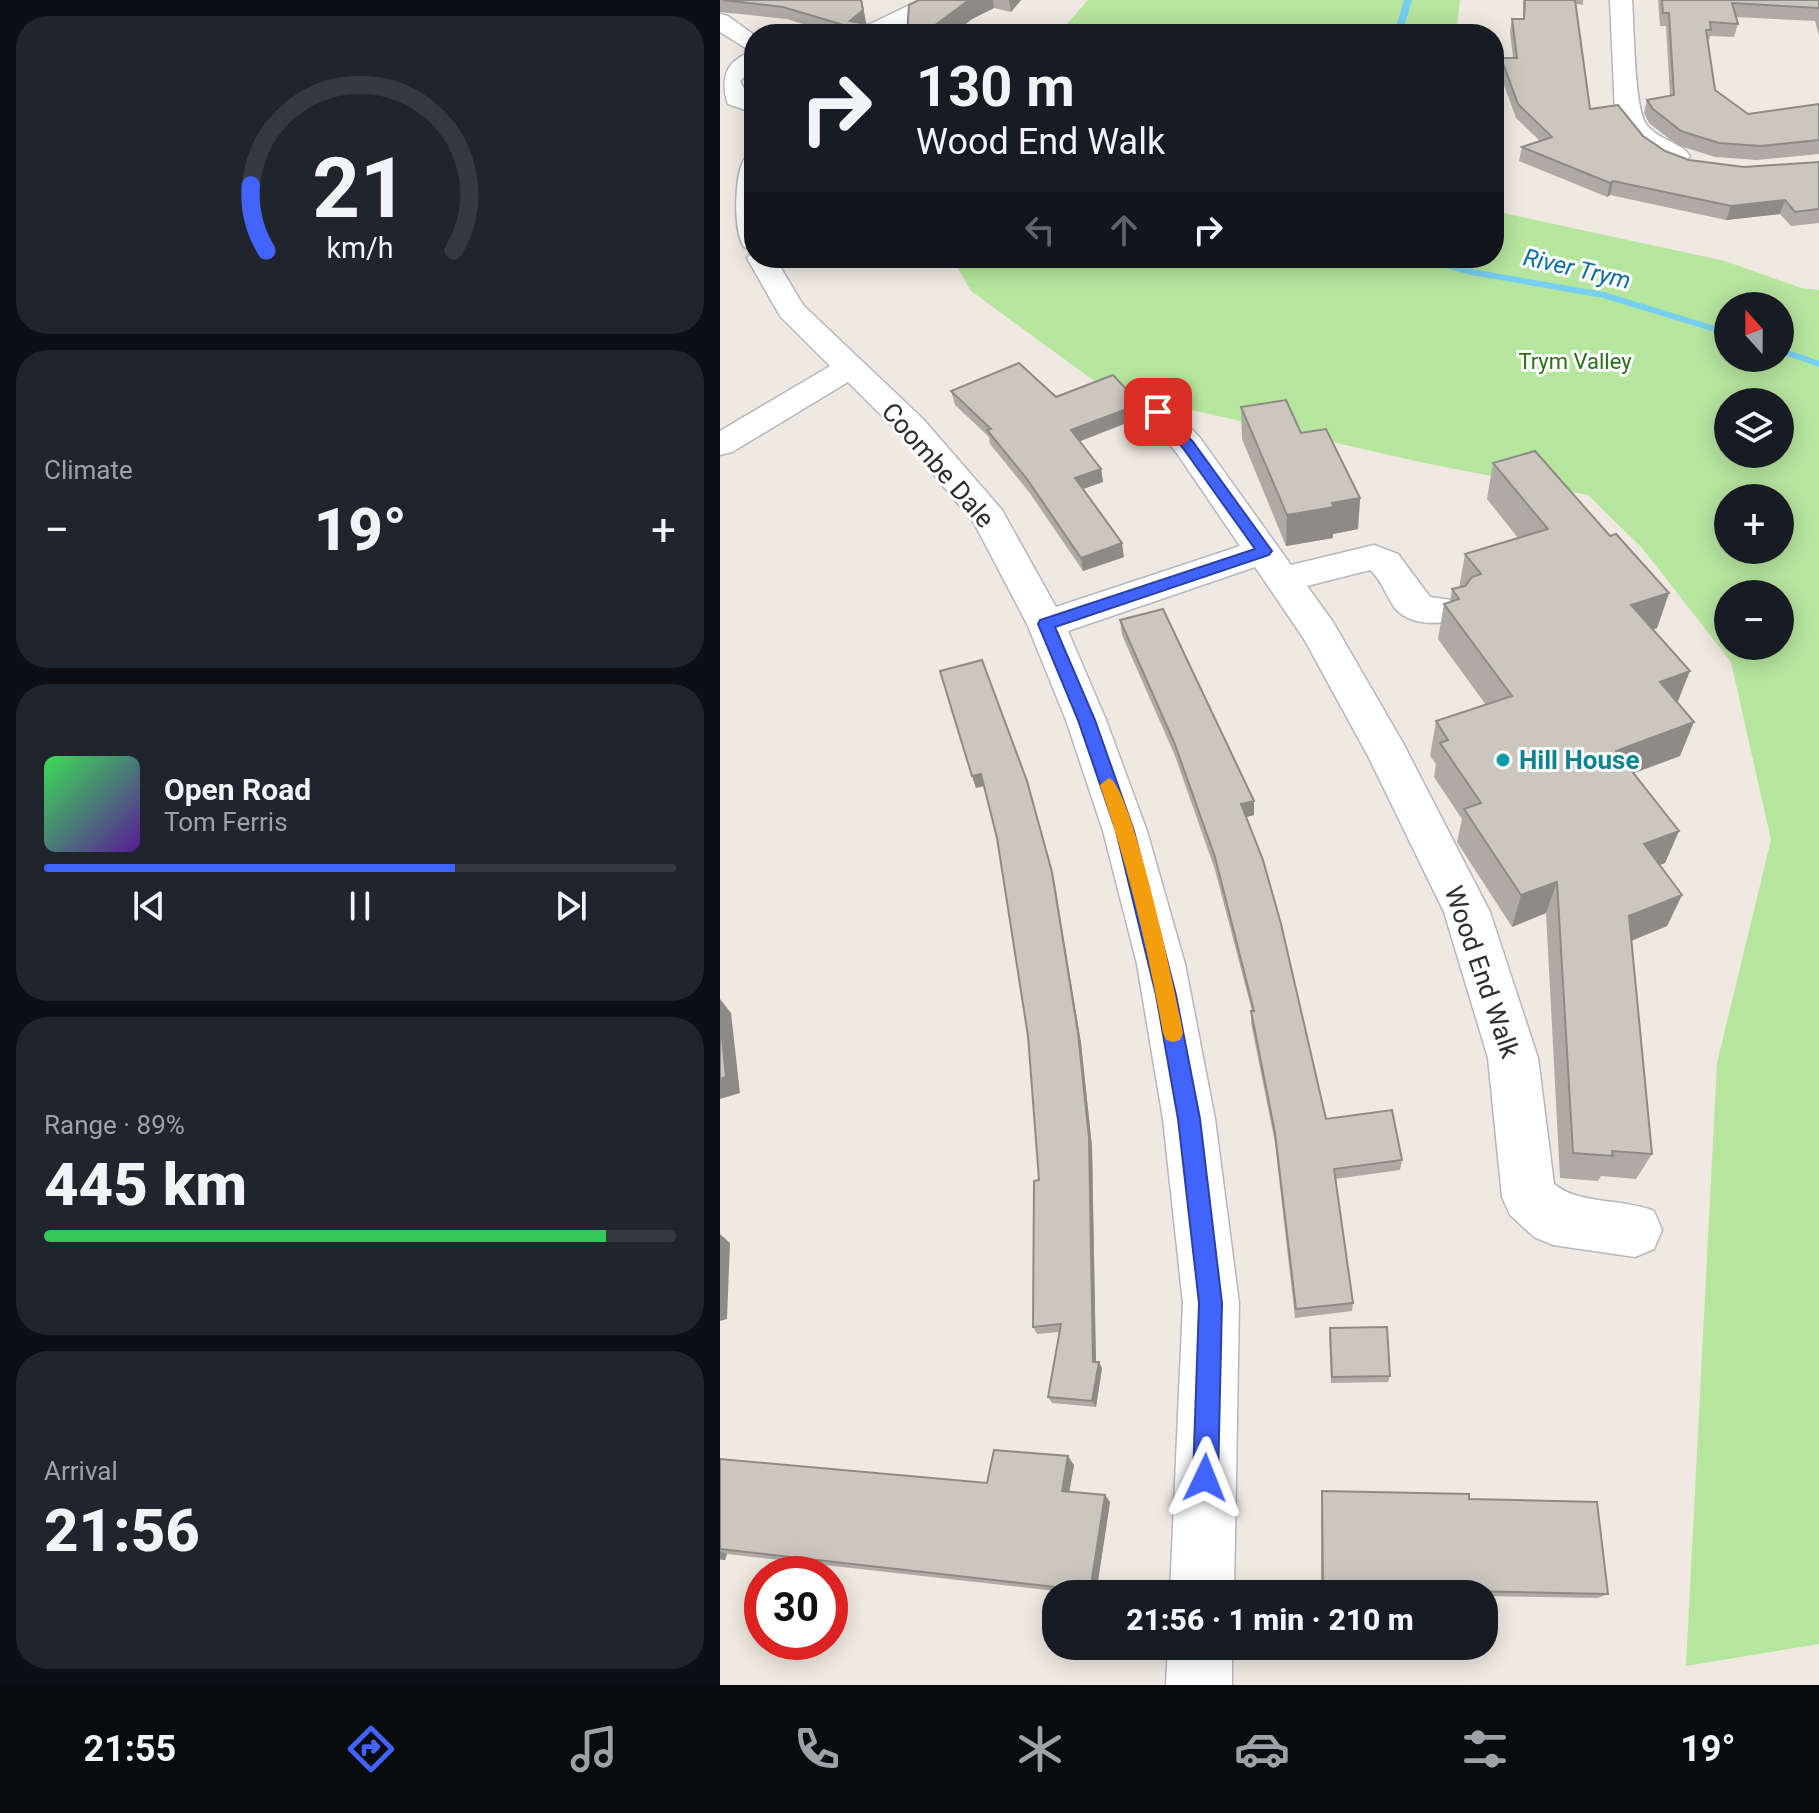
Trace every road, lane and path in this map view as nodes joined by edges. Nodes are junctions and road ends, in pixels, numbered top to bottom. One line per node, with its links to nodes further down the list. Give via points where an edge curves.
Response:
1 (938, 0): 4 (street)
2 (1621, 0): 9 (street, via 1628,114 1634,129 1648,143)
3 (720, 21): 5 (street)
4 (889, 24)
5 (744, 39)
6 (744, 64): 7 (street)
7 (724, 81): 8 (street)
8 (744, 102)
9 (1704, 166)
10 (767, 268): 11 (street, Coombe Dale, via 791,310)
11 (849, 368): 13 (street); 16 (street, Coombe Dale, via 911,426 989,518)
12 (1143, 396): 14 (street, Wood End Walk, via 1188,445)
13 (720, 445)
14 (1274, 565): 15 (street, via 1374,557 1384,561 1417,610); 16 (street); 17 (street, Wood End Walk, via 1388,754 1467,912 1513,1058 1529,1197 1553,1218)
15 (1445, 610)
16 (1046, 624): 18 (street, Coombe Dale, via 1125,831 1161,964 1189,1119 1211,1303)
17 (1635, 1230)
18 (1202, 1580)
19 (1200, 1660): 20 (street)
20 (1199, 1685)

